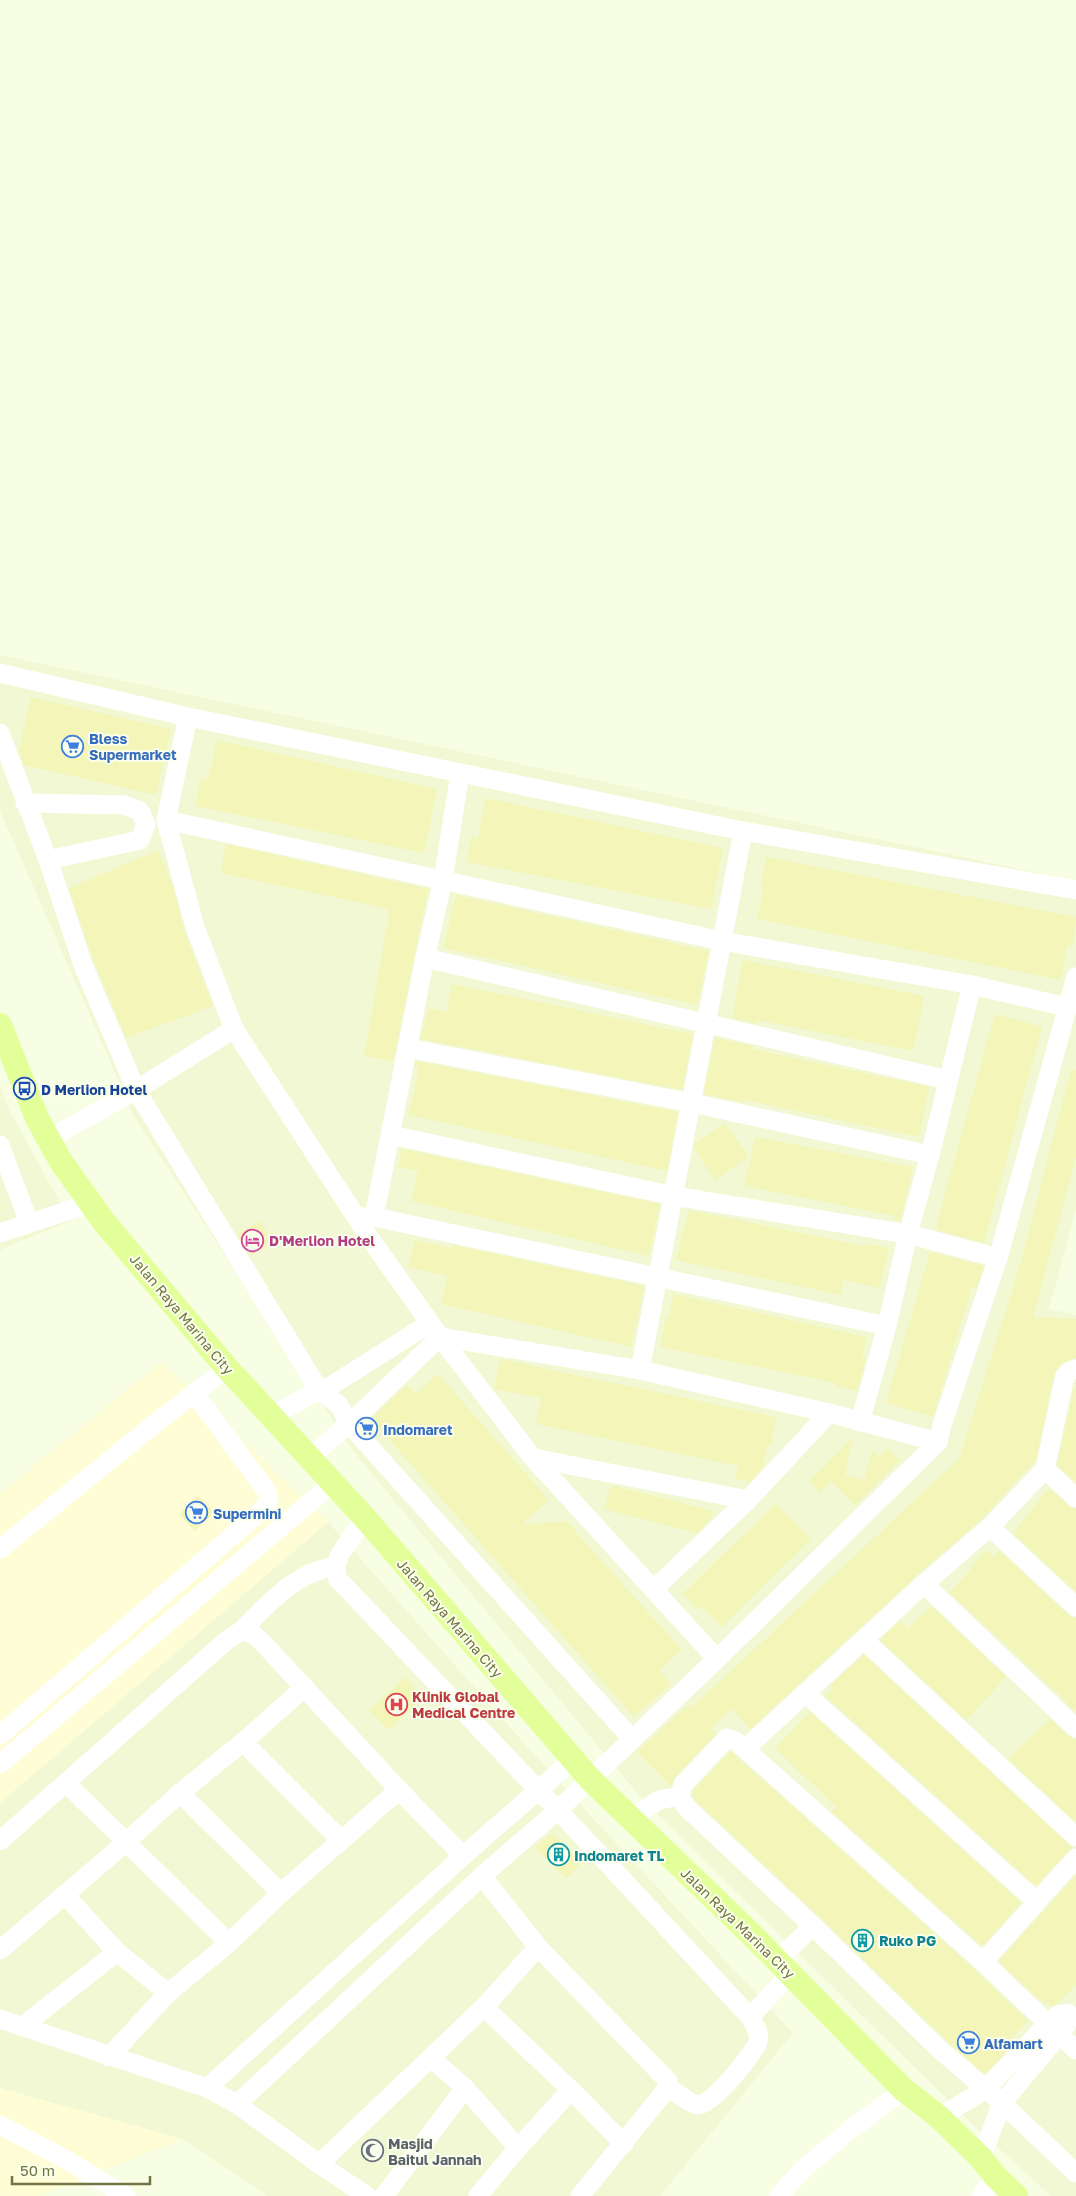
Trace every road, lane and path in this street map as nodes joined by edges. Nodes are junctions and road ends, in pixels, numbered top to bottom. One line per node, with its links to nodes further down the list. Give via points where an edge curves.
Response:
1 (0, 673): 2 (street)
2 (188, 716): 4 (street); 7 (street)
3 (0, 733): 5 (street)
4 (460, 773): 8 (street); 10 (street)
5 (8, 779): 6 (street)
6 (25, 803): 9 (street); 9 (street, via 124,805 140,811 146,825 140,840)
7 (166, 820): 10 (street); 19 (street, via 194,927)
8 (743, 831): 11 (street); 12 (street)
9 (48, 860): 22 (street, via 83,966)
10 (442, 880): 12 (street); 13 (street)
11 (1076, 890)
12 (722, 941): 15 (street); 18 (street)
13 (425, 958): 18 (street); 20 (street)
14 (1076, 977): 16 (street)
15 (972, 985): 16 (street); 21 (street)
16 (1067, 1007): 34 (street)
17 (0, 1024): 25 (main road, Jalan Raya Marina City, via 36,1118)
18 (707, 1024): 21 (street); 23 (street)
19 (234, 1029): 22 (street); 30 (street)
20 (407, 1048): 23 (street); 24 (street)
21 (948, 1080): 27 (street)
22 (136, 1090): 25 (street); 41 (street)
23 (692, 1103): 27 (street); 28 (street)
24 (391, 1135): 28 (street); 30 (street)
25 (49, 1139): 29 (main road, Jalan Raya Marina City)
26 (0, 1145): 31 (street)
27 (930, 1155): 33 (street)
28 (674, 1196): 33 (street); 35 (street)
29 (91, 1203): 31 (street); 38 (main road, Jalan Raya Marina City)
30 (366, 1217): 35 (street); 37 (street, via 371,1240)
31 (29, 1223): 32 (street)
32 (0, 1233)
33 (908, 1234): 34 (street); 36 (street)
34 (998, 1258): 47 (street)
35 (659, 1277): 36 (street); 39 (street)
36 (887, 1326): 45 (street)
37 (435, 1330): 39 (street); 41 (street); 46 (street); 49 (street)
38 (227, 1368): 42 (street); 44 (main road, Jalan Raya Marina City)
39 (640, 1370): 43 (street)
40 (1073, 1370): 50 (street, via 1065,1376)
41 (319, 1390): 44 (street); 46 (street, via 339,1405)
42 (194, 1393): 56 (street); 58 (street, via 266,1490 269,1499 266,1507)
43 (829, 1413): 45 (street); 53 (street)
44 (270, 1417): 48 (main road, Jalan Raya Marina City)
45 (860, 1422): 47 (street)
46 (349, 1424): 48 (street); 72 (street)
47 (940, 1433): 65 (street)
48 (308, 1458): 51 (main road, Jalan Raya Marina City)
49 (533, 1458): 53 (street); 60 (street)
50 (1045, 1470): 52 (street); 55 (street)
51 (333, 1483): 54 (main road, Jalan Raya Marina City); 61 (street)
52 (1076, 1498)
53 (748, 1500): 60 (street)
54 (364, 1518): 57 (street, via 340,1554); 75 (main road, Jalan Raya Marina City)
55 (990, 1526): 59 (street); 62 (street)
56 (0, 1549)
57 (336, 1566): 63 (street, via 319,1568 284,1588); 80 (street, via 337,1578)
58 (189, 1573): 61 (street); 66 (street)
59 (924, 1584): 64 (street); 70 (street)
60 (654, 1589): 65 (street)
61 (207, 1590): 69 (street)
62 (1076, 1607)
63 (241, 1631): 67 (street, via 252,1633); 78 (street)
64 (864, 1640): 68 (street); 86 (street)
65 (717, 1659): 72 (street)
66 (68, 1677): 69 (street); 71 (street)
67 (305, 1687): 73 (street); 79 (street)
68 (805, 1693): 74 (street); 96 (street)
69 (83, 1694): 76 (street)
70 (1076, 1728)
71 (0, 1735)
72 (632, 1739): 77 (street)
73 (242, 1742): 81 (street); 87 (street)
74 (746, 1748): 82 (street, via 727,1738 683,1785); 103 (street)
75 (573, 1760): 77 (main road, Jalan Raya Marina City); 80 (street)
76 (0, 1764)
77 (590, 1779): 83 (street); 84 (main road, Jalan Raya Marina City)
78 (66, 1783): 88 (street); 89 (street)
79 (399, 1790): 87 (street); 91 (street)
80 (539, 1791): 83 (street); 85 (street)
81 (180, 1793): 89 (street); 94 (street)
82 (680, 1796): 84 (street, via 659,1800); 97 (street, via 686,1807)
83 (558, 1810): 90 (street); 109 (street)
84 (630, 1819): 104 (main road, Jalan Raya Marina City)
85 (487, 1837): 90 (street); 91 (street)
86 (1076, 1837)
87 (341, 1840): 94 (street)
88 (0, 1841)
89 (125, 1843): 95 (street); 98 (street)
90 (505, 1855): 93 (street)
91 (464, 1856): 102 (street)
92 (1076, 1858): 96 (street)
93 (482, 1876): 99 (street); 105 (street)
94 (281, 1893): 98 (street)
95 (65, 1896): 100 (street); 101 (street)
96 (1037, 1902): 103 (street)
97 (813, 1926): 104 (street); 121 (street)
98 (229, 1943): 106 (street)
99 (538, 1947): 107 (street); 116 (street, via 668,2081)
100 (0, 1950)
101 (117, 1952): 106 (street); 111 (street)
102 (348, 1960): 105 (street); 117 (street)
103 (983, 1962): 112 (street)
104 (784, 1967): 109 (street); 120 (main road, Jalan Raya Marina City)
105 (368, 1982): 123 (street)
106 (168, 1993): 114 (street)
107 (484, 2006): 115 (street); 119 (street)
108 (1072, 2009): 112 (street, via 1058,2015)
109 (750, 2017): 116 (street, via 758,2030 758,2040 750,2056 716,2095 705,2104 697,2105)
110 (0, 2019): 111 (street)
111 (24, 2026): 114 (street)
112 (1054, 2028): 113 (street); 121 (street); 122 (street)
113 (1076, 2050)
114 (109, 2057): 117 (street)
115 (431, 2058): 118 (street); 129 (street)
116 (668, 2087): 126 (street)
117 (207, 2088): 123 (street)
118 (465, 2088): 127 (street); 134 (street)
119 (571, 2090): 126 (street); 127 (street)
120 (904, 2090): 124 (main road, Jalan Raya Marina City); 137 (street, via 802,2170)
121 (985, 2090): 122 (street); 124 (street)
122 (1002, 2103): 128 (street); 130 (street)
123 (237, 2104): 129 (street)
124 (939, 2117): 128 (main road, Jalan Raya Marina City)
125 (0, 2125): 132 (street)
126 (624, 2144): 136 (street)
127 (518, 2148): 135 (street)
128 (981, 2158): 131 (main road, Jalan Raya Marina City)
129 (318, 2164): 133 (street)
130 (1076, 2173)
131 (996, 2177): 138 (street); 139 (main road, Jalan Raya Marina City)
132 (126, 2196)
133 (367, 2196)
134 (384, 2196)
135 (478, 2196)
136 (580, 2196)
137 (780, 2196)
138 (981, 2196)
139 (1016, 2196)

